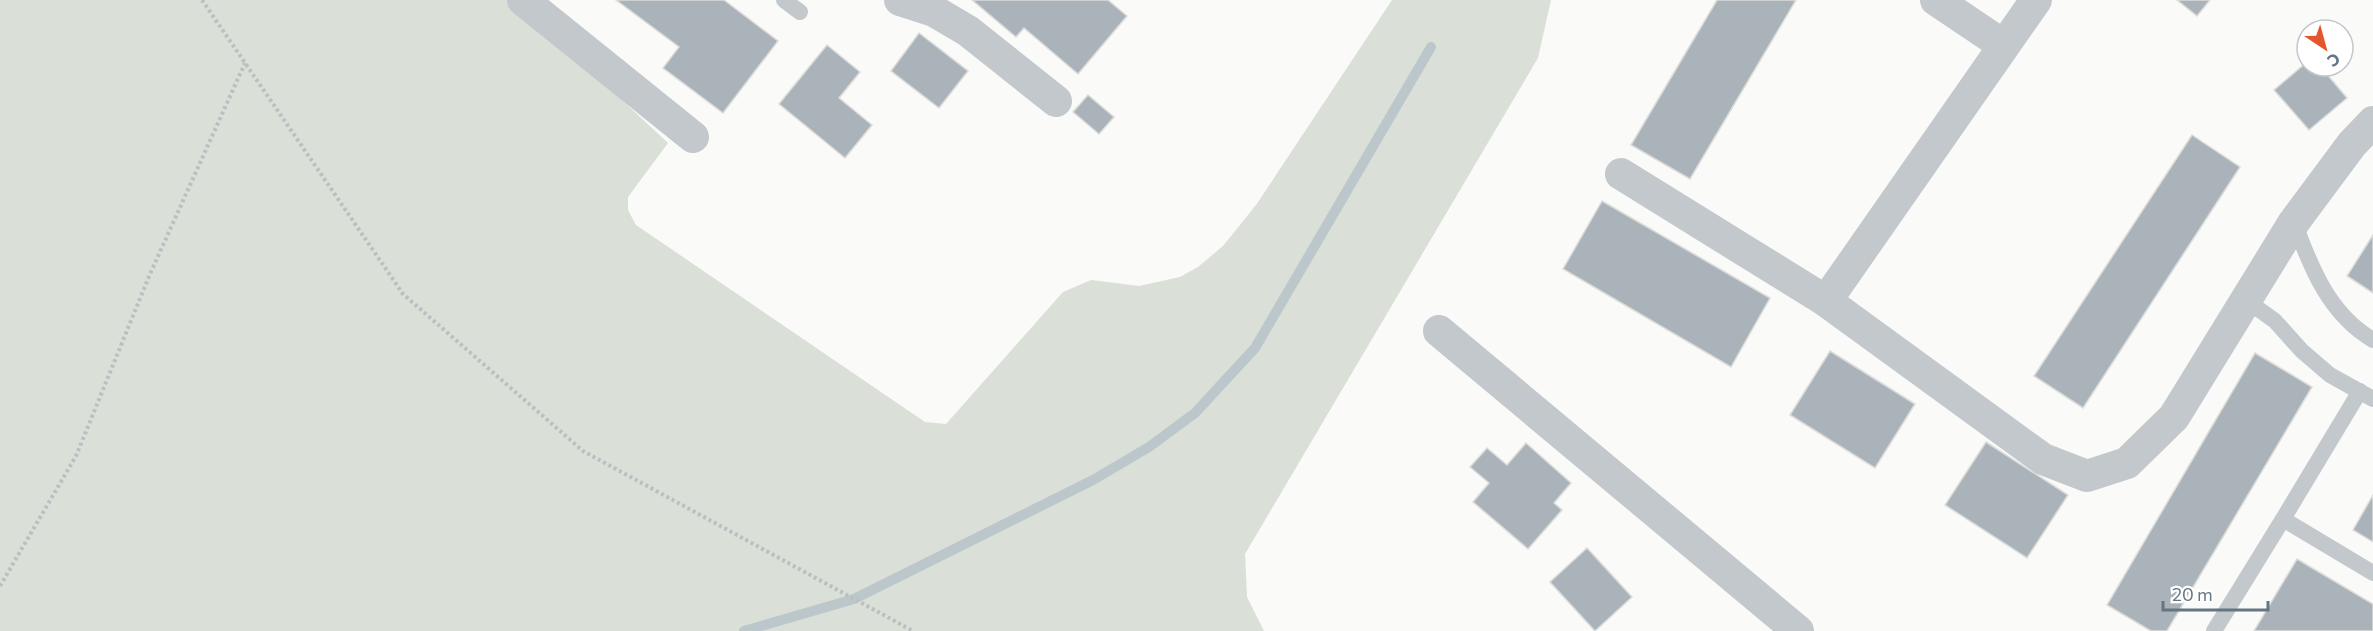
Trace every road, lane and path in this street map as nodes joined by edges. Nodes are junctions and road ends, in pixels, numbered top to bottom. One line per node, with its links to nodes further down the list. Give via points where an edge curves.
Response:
1 (202, 0): 9 (path)
2 (523, 0): 12 (street)
3 (784, 0): 7 (lane)
4 (900, 0): 10 (street, via 934,11 968,31)
5 (1936, 0): 8 (street)
6 (2036, 0): 8 (street)
7 (800, 12)
8 (2003, 45): 16 (street)
9 (245, 63): 22 (path, via 150,274 76,456); 23 (path, via 403,294 583,451)
10 (1056, 100)
11 (2373, 122): 14 (street)
12 (693, 137)
13 (1621, 174): 16 (street)
14 (2294, 222): 15 (street); 18 (lane, via 2311,267 2335,307)
15 (2246, 300): 16 (street, via 2174,417 2127,463 2087,476 2043,459); 19 (lane, via 2275,321 2330,375)
16 (1826, 301)
17 (1439, 331): 24 (street)
18 (2373, 340)
19 (2366, 395): 20 (lane)
20 (2283, 519): 21 (lane); 25 (lane)
21 (2373, 573)
22 (0, 586)
23 (914, 631)
24 (1798, 631)
25 (2214, 631)

